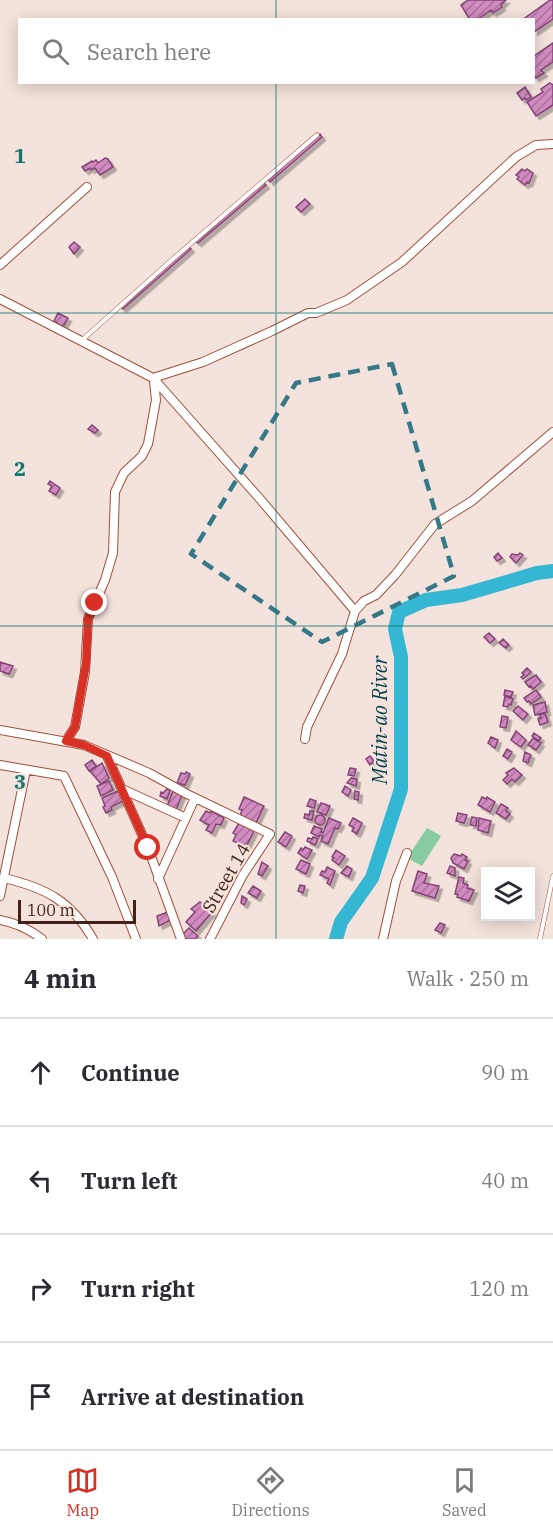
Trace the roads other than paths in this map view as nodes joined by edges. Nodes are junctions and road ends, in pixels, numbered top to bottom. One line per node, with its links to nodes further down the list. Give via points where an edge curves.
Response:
1 (317, 135): 6 (lane)
2 (553, 144): 7 (street, via 536,145 516,157 402,262 347,300 308,313 202,362)
3 (87, 187): 4 (street)
4 (0, 265)
5 (0, 299): 6 (street)
6 (80, 341): 7 (street)
7 (153, 378): 9 (street); 12 (street, via 157,394 151,433 142,456 124,473 116,492 113,553 88,619 84,681 75,727)
8 (553, 432): 9 (street, via 472,501 435,524 395,575)
9 (355, 611): 11 (street, via 342,654 312,714)
10 (0, 730): 12 (street)
11 (305, 739)
12 (66, 741): 13 (street)
13 (107, 756): 16 (street); 17 (street)
14 (0, 765): 15 (street)
15 (26, 770): 21 (street); 27 (street, via 64,776 112,877)
16 (122, 789): 18 (street); 22 (street)
17 (195, 798): 18 (street); 29 (street, Street 14, via 270,834 243,875)
18 (186, 819): 22 (street)
19 (407, 853): 30 (street, via 396,881)
20 (553, 876): 31 (lane)
21 (4, 879): 23 (street); 26 (street, via 53,895 71,908)
22 (158, 879): 28 (street)
23 (0, 896)
24 (0, 920): 25 (street, via 31,930)
25 (42, 939)
26 (93, 939)
27 (136, 939)
28 (182, 939)
29 (210, 939)
30 (383, 939)
31 (540, 939)

